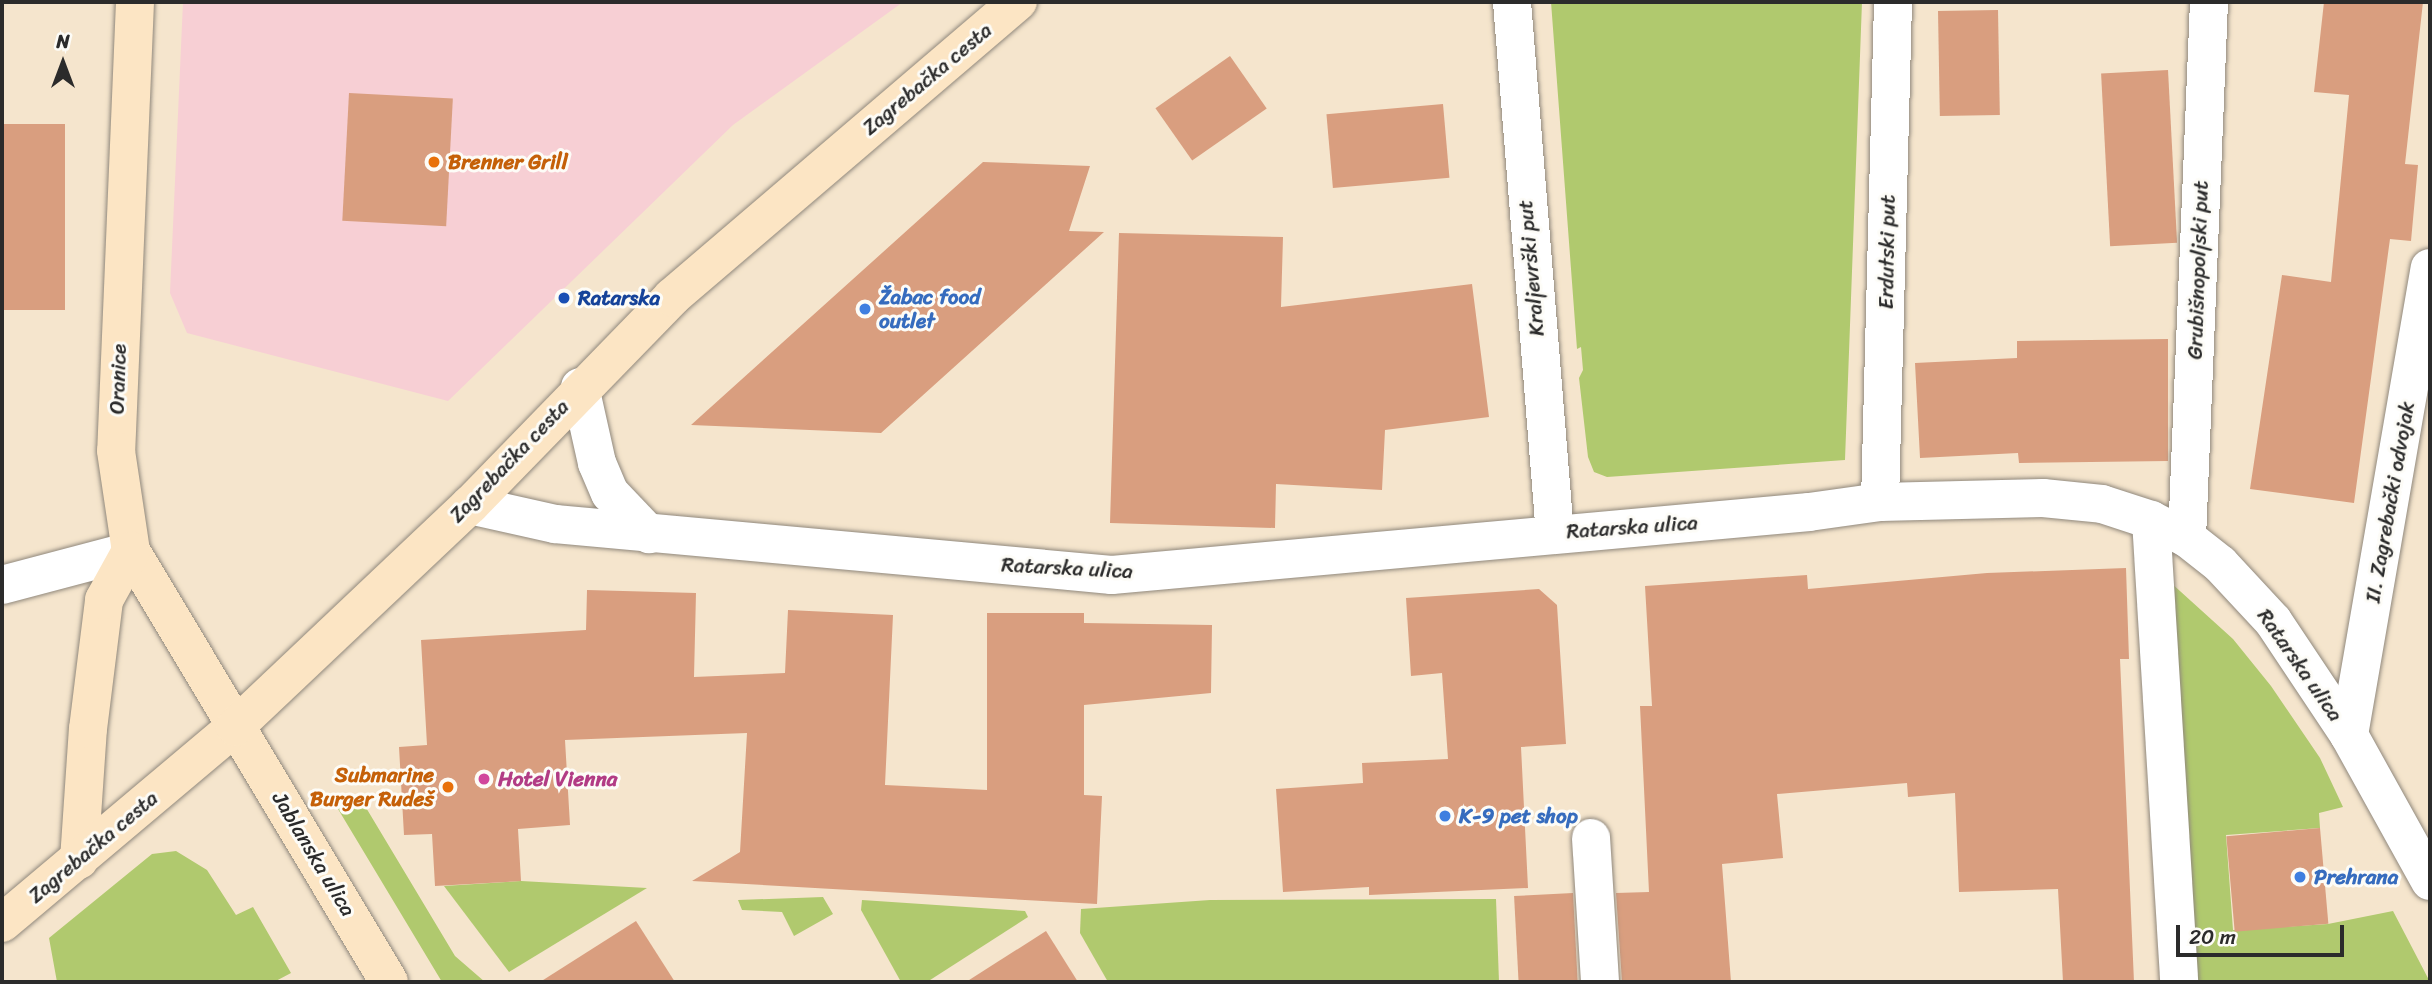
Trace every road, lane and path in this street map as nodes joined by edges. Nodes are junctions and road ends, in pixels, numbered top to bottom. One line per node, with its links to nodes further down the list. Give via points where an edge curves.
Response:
1 (135, 2): 14 (main road, Oranice, via 116,451)
2 (1018, 2): 7 (main road, Zagrebačka cesta, via 777,205)
3 (1511, 2): 12 (street, Kraljevrški put)
4 (1893, 2): 8 (street, Erdutski put)
5 (2208, 2): 13 (street, Grubišnopoljski put)
6 (2430, 268): 17 (street, II. Zagrebački odvojak)
7 (580, 387): 9 (main road, Zagrebačka cesta); 11 (street, via 597,463 610,493)
8 (1880, 502): 10 (street, Ratarska ulica, via 2043,498 2102,504); 12 (street, Ratarska ulica)
9 (470, 505): 11 (street, Ratarska ulica, via 555,524); 16 (main road, Zagrebačka cesta)
10 (2151, 520): 13 (street, Ratarska ulica); 24 (street)
11 (649, 534): 12 (street, Ratarska ulica, via 682,533 821,551 1112,575)
12 (1555, 534)
13 (2186, 538): 17 (street, Ratarska ulica, via 2220,564 2273,621)
14 (131, 551): 15 (street); 16 (main road, Oranice); 19 (main road, via 104,600 88,729)
15 (2, 585)
16 (235, 727): 19 (main road, Zagrebačka cesta); 22 (main road, Jablanska ulica, via 287,805)
17 (2349, 735): 20 (street, Ratarska ulica)
18 (1591, 838): 23 (street)
19 (79, 860): 21 (main road, Zagrebačka cesta)
20 (2430, 881)
21 (2, 923)
22 (389, 982)
23 (1600, 982)
24 (2179, 982)

